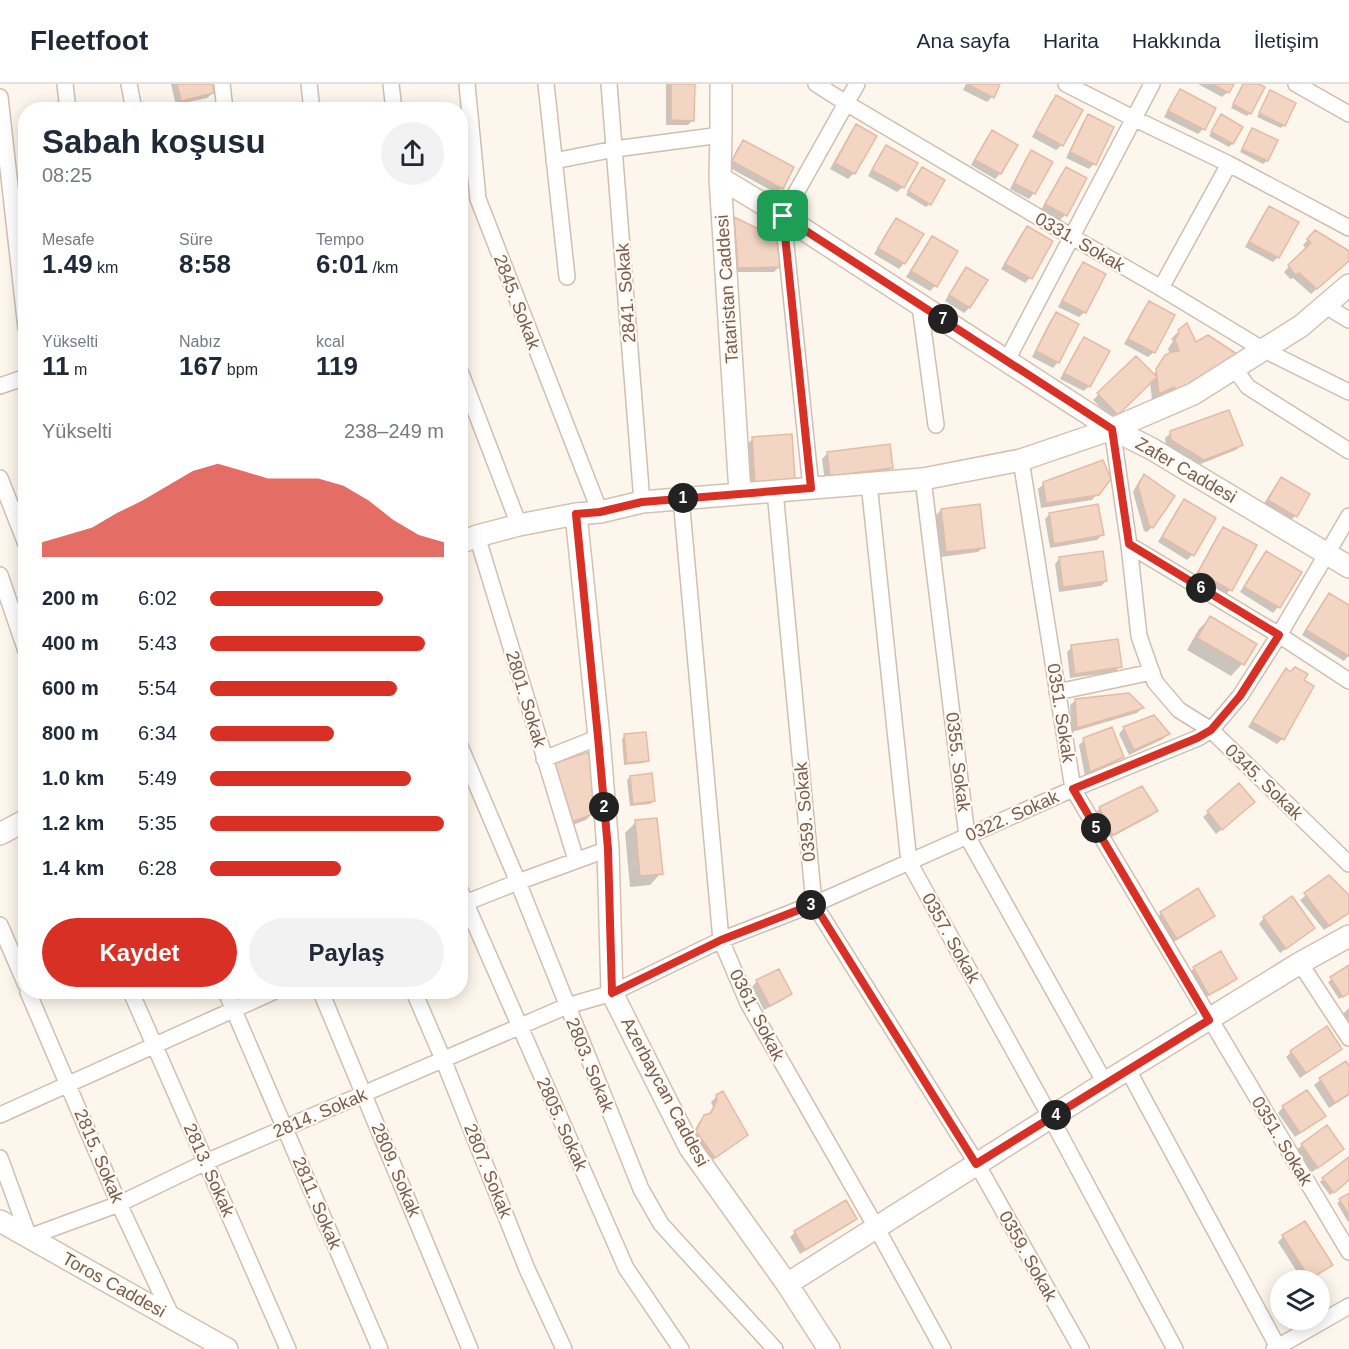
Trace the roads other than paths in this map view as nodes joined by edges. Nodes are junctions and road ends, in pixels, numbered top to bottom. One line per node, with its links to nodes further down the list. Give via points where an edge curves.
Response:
1 (65, 84): 16 (street)
2 (129, 84): 17 (street)
3 (222, 84): 18 (street)
4 (309, 84): 19 (street)
5 (391, 84): 20 (street)
6 (467, 84): 58 (street, 2845. Sokak, via 478,199)
7 (546, 84): 26 (street)
8 (609, 84): 25 (street, 2841. Sokak)
9 (721, 84): 24 (street, Tataristan Caddesi)
10 (816, 84): 21 (street, 0331. Sokak)
11 (857, 84): 21 (street)
12 (1066, 84): 23 (street)
13 (1152, 84): 23 (street)
14 (1296, 84): 22 (street)
15 (0, 97): 32 (street)
16 (67, 102)
17 (132, 102)
18 (224, 102)
19 (311, 102)
20 (393, 102)
21 (846, 104): 29 (street); 31 (street, 0331. Sokak)
22 (1349, 114)
23 (1133, 118): 27 (street); 31 (street)
24 (721, 135): 25 (street); 28 (street, Tataristan Caddesi)
25 (615, 149): 26 (street); 57 (street, 2841. Sokak)
26 (555, 161): 33 (street)
27 (1229, 164): 30 (street); 35 (street)
28 (720, 178): 29 (street, Zafer Caddesi); 55 (street, Tataristan Caddesi)
29 (783, 216): 37 (street, Zafer Caddesi); 53 (street)
30 (1349, 228)
31 (1072, 237): 35 (street, 0331. Sokak); 40 (street)
32 (18, 257)
33 (567, 277)
34 (1349, 285): 36 (street)
35 (1161, 288): 39 (street, 0331. Sokak)
36 (1324, 305): 38 (street); 39 (street, via 1301,326)
37 (920, 306): 40 (street, Zafer Caddesi); 46 (street)
38 (1349, 320)
39 (1262, 349): 41 (street); 45 (street, 0331. Sokak)
40 (1007, 360): 47 (street, Zafer Caddesi)
41 (1234, 368): 47 (street, via 1193,394); 48 (street, via 1248,387)
42 (18, 379): 43 (street)
43 (0, 386)
44 (468, 392): 62 (street)
45 (1349, 392)
46 (936, 425)
47 (1112, 429): 49 (street); 64 (street, 0345. Sokak); 65 (street, Zafer Caddesi)
48 (1349, 451)
49 (1021, 460): 51 (street); 72 (street, 0351. Sokak)
50 (0, 478): 61 (street)
51 (923, 479): 52 (street); 80 (street, 0355. Sokak)
52 (869, 483): 53 (street); 83 (street, 0357. Sokak)
53 (811, 488): 54 (street)
54 (775, 491): 55 (street); 87 (street, 0359. Sokak)
55 (740, 493): 56 (street)
56 (681, 498): 57 (street); 91 (street, 0361. Sokak)
57 (642, 502): 58 (street)
58 (600, 512): 59 (street)
59 (576, 514): 62 (street); 74 (street, Azerbaycan Caddesi)
60 (1349, 516): 65 (street, 0322. Sokak)
61 (18, 524)
62 (519, 525): 63 (street)
63 (469, 539): 75 (street, 2801. Sokak)
64 (1129, 544): 69 (street); 70 (street, 0345. Sokak, via 1139,636)
65 (1327, 553): 66 (street, Zafer Caddesi); 69 (street, 0322. Sokak)
66 (1349, 567)
67 (0, 574): 68 (street)
68 (18, 627)
69 (1279, 635): 71 (street); 73 (street, 0322. Sokak, via 1240,696)
70 (1152, 672): 72 (street); 73 (street, 0345. Sokak, via 1155,682 1179,710)
71 (1349, 681)
72 (1057, 692): 77 (street, 0351. Sokak)
73 (1211, 730): 77 (street, 0322. Sokak); 84 (street, 0345. Sokak)
74 (598, 737): 75 (street); 81 (street, Azerbaycan Caddesi)
75 (544, 759): 82 (street, 2801. Sokak)
76 (468, 765): 85 (street, 2803. Sokak)
77 (1073, 789): 80 (street, 0322. Sokak); 103 (street, 0351. Sokak)
78 (18, 824): 79 (street)
79 (0, 834)
80 (967, 836): 83 (street, 0322. Sokak); 109 (street, 0355. Sokak)
81 (608, 849): 82 (street); 94 (street, Azerbaycan Caddesi)
82 (576, 860): 85 (street)
83 (909, 862): 87 (street, 0322. Sokak); 113 (street, 0357. Sokak)
84 (1349, 864)
85 (518, 882): 86 (street); 101 (street, 2803. Sokak)
86 (468, 897)
87 (814, 904): 91 (street, 0322. Sokak); 117 (street, 0359. Sokak)
88 (468, 912): 104 (street, 2805. Sokak)
89 (0, 925): 93 (street)
90 (1349, 936): 92 (street)
91 (721, 940): 94 (street, 0322. Sokak); 120 (street, 0361. Sokak, via 748,1004)
92 (1300, 963): 103 (street); 105 (street)
93 (18, 967)
94 (612, 993): 101 (street, 2814. Sokak); 123 (street, Azerbaycan Caddesi, via 690,1148)
95 (31, 999): 110 (street, 2815. Sokak)
96 (134, 999): 106 (street, 2813. Sokak)
97 (229, 999): 102 (street, 2811. Sokak)
98 (257, 999): 102 (street)
99 (324, 999): 111 (street, 2809. Sokak)
100 (417, 999): 107 (street, 2807. Sokak)
101 (567, 1006): 104 (street, 2814. Sokak); 133 (street, 2803. Sokak, via 640,1189 661,1224)
102 (234, 1009): 106 (street); 114 (street, 2811. Sokak)
103 (1209, 1020): 108 (street); 122 (street, 0351. Sokak)
104 (519, 1027): 107 (street, 2814. Sokak); 132 (street, 2805. Sokak, via 626,1268)
105 (1349, 1038)
106 (155, 1046): 110 (street); 116 (street, 2813. Sokak)
107 (443, 1059): 111 (street, 2814. Sokak); 131 (street, 2807. Sokak, via 527,1269)
108 (1128, 1070): 109 (street); 126 (street)
109 (1105, 1083): 113 (street)
110 (68, 1084): 112 (street); 118 (street, 2815. Sokak)
111 (364, 1094): 114 (street, 2814. Sokak); 130 (street, 2809. Sokak)
112 (0, 1115)
113 (1051, 1118): 117 (street); 137 (street, 0357. Sokak)
114 (285, 1128): 116 (street, 2814. Sokak); 129 (street, 2811. Sokak)
115 (0, 1158): 121 (street)
116 (206, 1162): 118 (street, 2814. Sokak); 128 (street, 2813. Sokak)
117 (976, 1164): 120 (street); 136 (street, 0359. Sokak)
118 (119, 1204): 121 (street, 2814. Sokak); 125 (street, 2815. Sokak)
119 (0, 1221): 121 (street, Toros Caddesi)
120 (876, 1227): 123 (street); 135 (street, 0361. Sokak)
121 (29, 1238): 125 (street, Toros Caddesi)
122 (1349, 1252)
123 (787, 1284): 134 (street, Azerbaycan Caddesi)
124 (1349, 1306): 126 (street)
125 (173, 1319): 127 (street, Toros Caddesi)
126 (1277, 1348)
127 (227, 1349)
128 (288, 1349)
129 (380, 1349)
130 (470, 1349)
131 (564, 1349)
132 (681, 1349)
133 (775, 1349)
134 (830, 1349)
135 (943, 1349)
136 (1081, 1349)
137 (1175, 1349)

